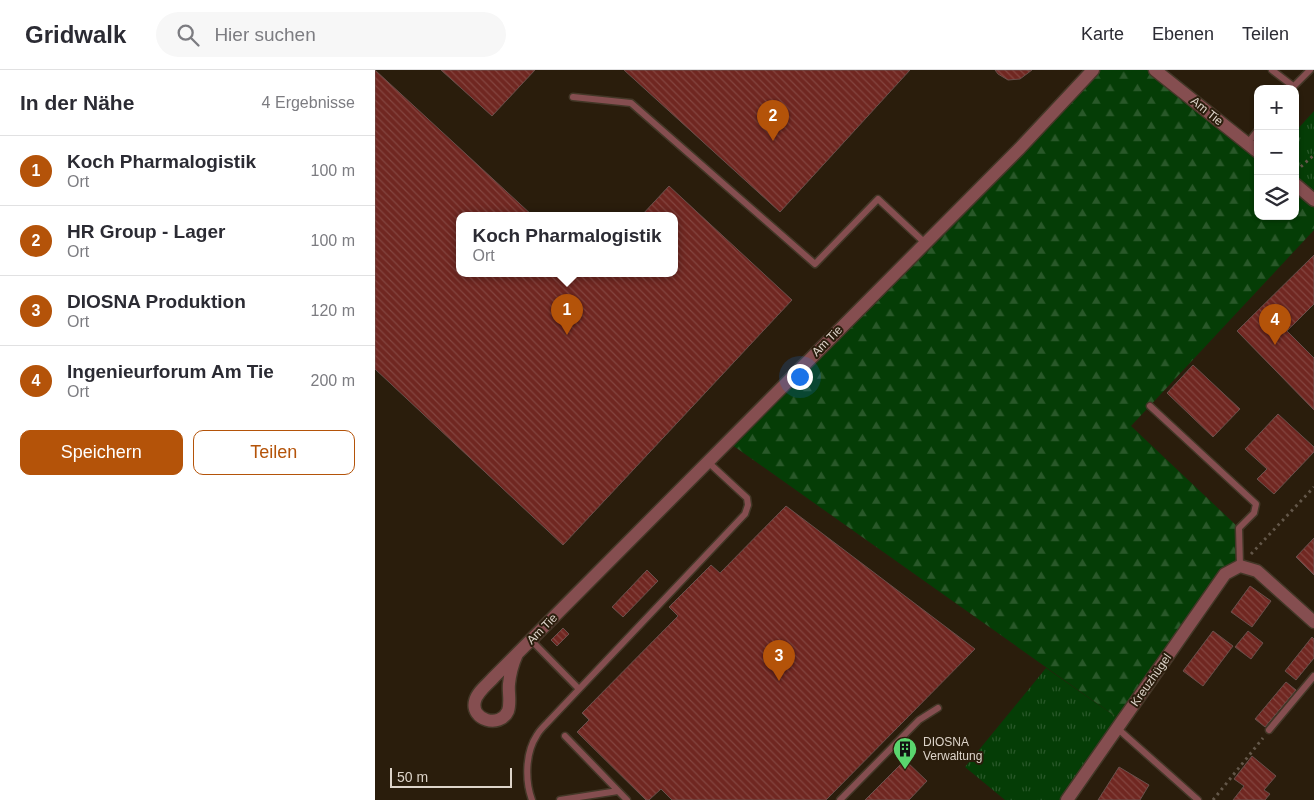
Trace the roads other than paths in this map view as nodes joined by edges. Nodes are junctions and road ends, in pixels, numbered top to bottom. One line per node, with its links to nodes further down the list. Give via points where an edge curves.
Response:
1 (1093, 70): 13 (street, Am Tie)
2 (1155, 70): 9 (street, Am Tie)
3 (1272, 70): 5 (lane)
4 (1310, 70): 6 (lane)
5 (1289, 85)
6 (1295, 85)
7 (573, 97): 13 (lane, via 631,103 815,264 878,199)
8 (1254, 135): 9 (lane)
9 (1247, 144): 10 (street, Am Tie)
10 (1254, 149)
11 (1299, 187): 12 (street)
12 (1314, 200)
13 (925, 243): 15 (street, Am Tie)
14 (1150, 406): 16 (lane, via 1256,504 1254,513 1239,528)
15 (708, 462): 18 (street, Am Tie); 21 (lane, via 747,498 745,514)
16 (1240, 566): 17 (street, via 1257,571); 23 (street, Kreuzhügel, via 1225,574)
17 (1314, 622)
18 (531, 640): 19 (street, Am Tie); 21 (lane)
19 (517, 654): 19 (street, Am Tie, via 478,694 474,702 475,711 481,718 490,722 498,720 508,710 509,683)
20 (1314, 676): 24 (lane)
21 (579, 689): 27 (lane, via 536,736 529,751 527,781)
22 (938, 708): 30 (lane, via 919,720)
23 (1117, 728): 31 (street, Kreuzhügel); 32 (lane)
24 (1269, 730)
25 (565, 736): 26 (lane)
26 (618, 791): 28 (lane); 29 (lane)
27 (532, 800)
28 (560, 800)
29 (627, 800)
30 (840, 800)
31 (1067, 800)
32 (1198, 800)

